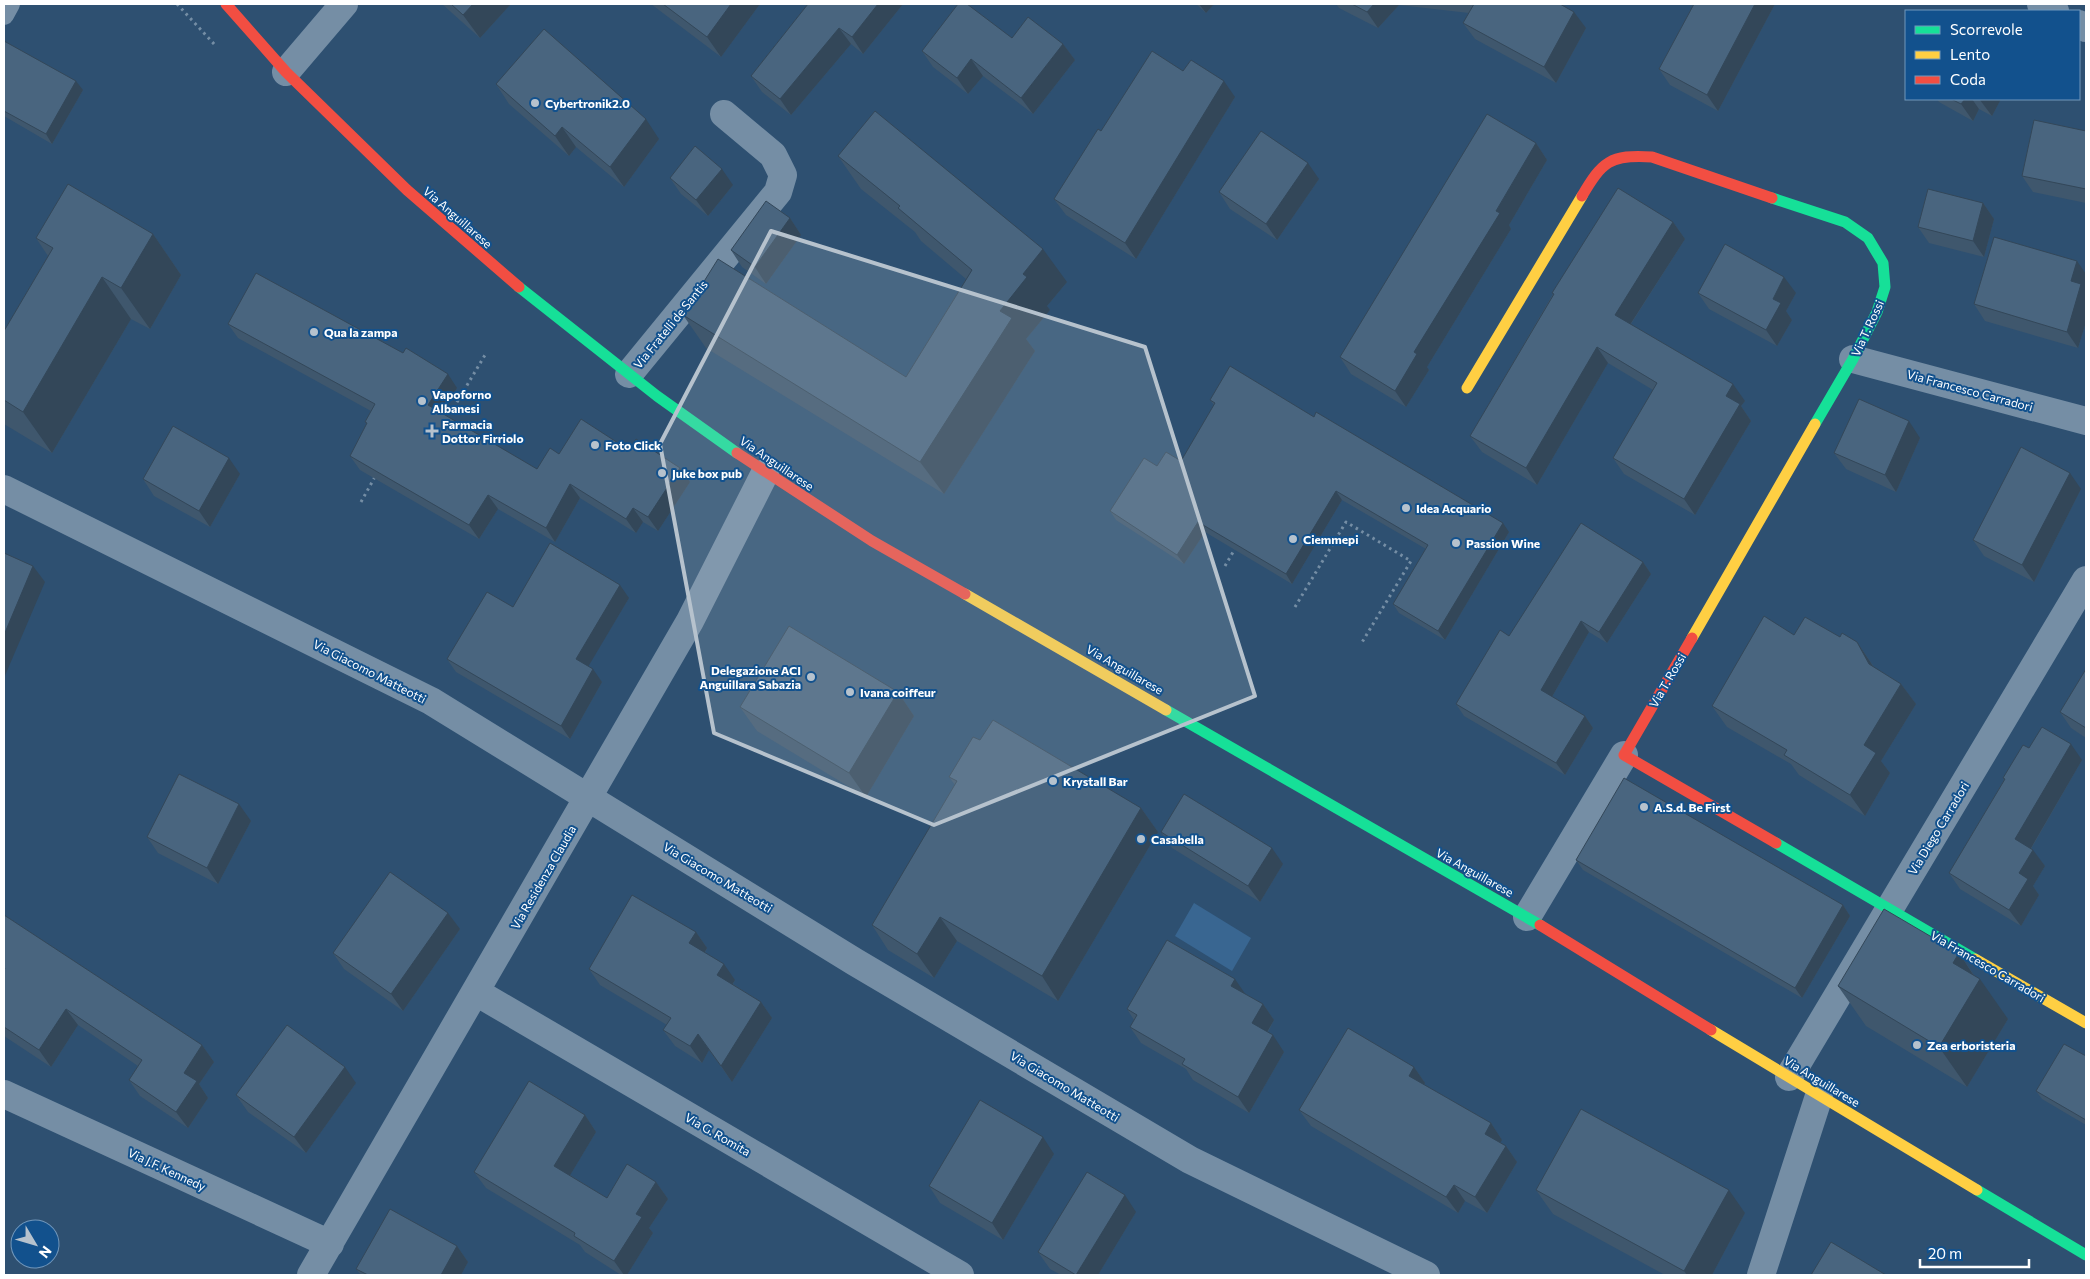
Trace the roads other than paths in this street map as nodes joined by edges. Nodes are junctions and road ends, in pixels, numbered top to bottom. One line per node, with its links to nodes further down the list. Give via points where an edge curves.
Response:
1 (10, 4): 6 (lane)
2 (226, 4): 7 (main road, Via Anguillarese)
3 (344, 4): 7 (street)
4 (2042, 4): 5 (street)
5 (2053, 10)
6 (4, 15)
7 (286, 72): 10 (main road, Via Anguillarese, via 407,190 534,300)
8 (724, 114): 10 (street, Via Fratelli de Santis, via 773,155 783,175 778,192)
9 (1853, 359): 11 (main road, Via T. Rossi, via 1877,312 1884,286 1884,263 1868,238 1845,222 1652,157 1628,155 1612,160 1597,171); 12 (street, Via Francesco Carradori); 16 (main road, Via T. Rossi)
10 (629, 374): 13 (main road, Via Anguillarese)
11 (1467, 388)
12 (2086, 421)
13 (765, 473): 17 (street, Via Residenza Claudia, via 690,621); 19 (main road, Via Anguillarese, via 872,541)
14 (4, 489): 17 (street, Via Giacomo Matteotti, via 431,701)
15 (2086, 580): 18 (street, Via Diego Carradori)
16 (1624, 755): 18 (main road); 19 (street, Via T. Rossi)
17 (588, 799): 20 (street, Via Residenza Claudia); 29 (street, Via Giacomo Matteotti, via 854,962 1190,1160)
18 (1889, 909): 21 (main road, Via Francesco Carradori); 22 (street, Via Diego Carradori)
19 (1527, 917): 22 (main road, Via Anguillarese)
20 (476, 992): 25 (street, Via Residenza Claudia); 28 (street, Via G. Romita)
21 (2086, 1023)
22 (1789, 1077): 24 (main road, Via Anguillarese)
23 (4, 1094): 25 (street, Via J.F. Kennedy)
24 (1819, 1096): 26 (main road, Via Anguillarese); 30 (street)
25 (330, 1244): 27 (street, Via Residenza Claudia)
26 (2086, 1255)
27 (311, 1275)
28 (960, 1275)
29 (1426, 1275)
30 (1761, 1275)

